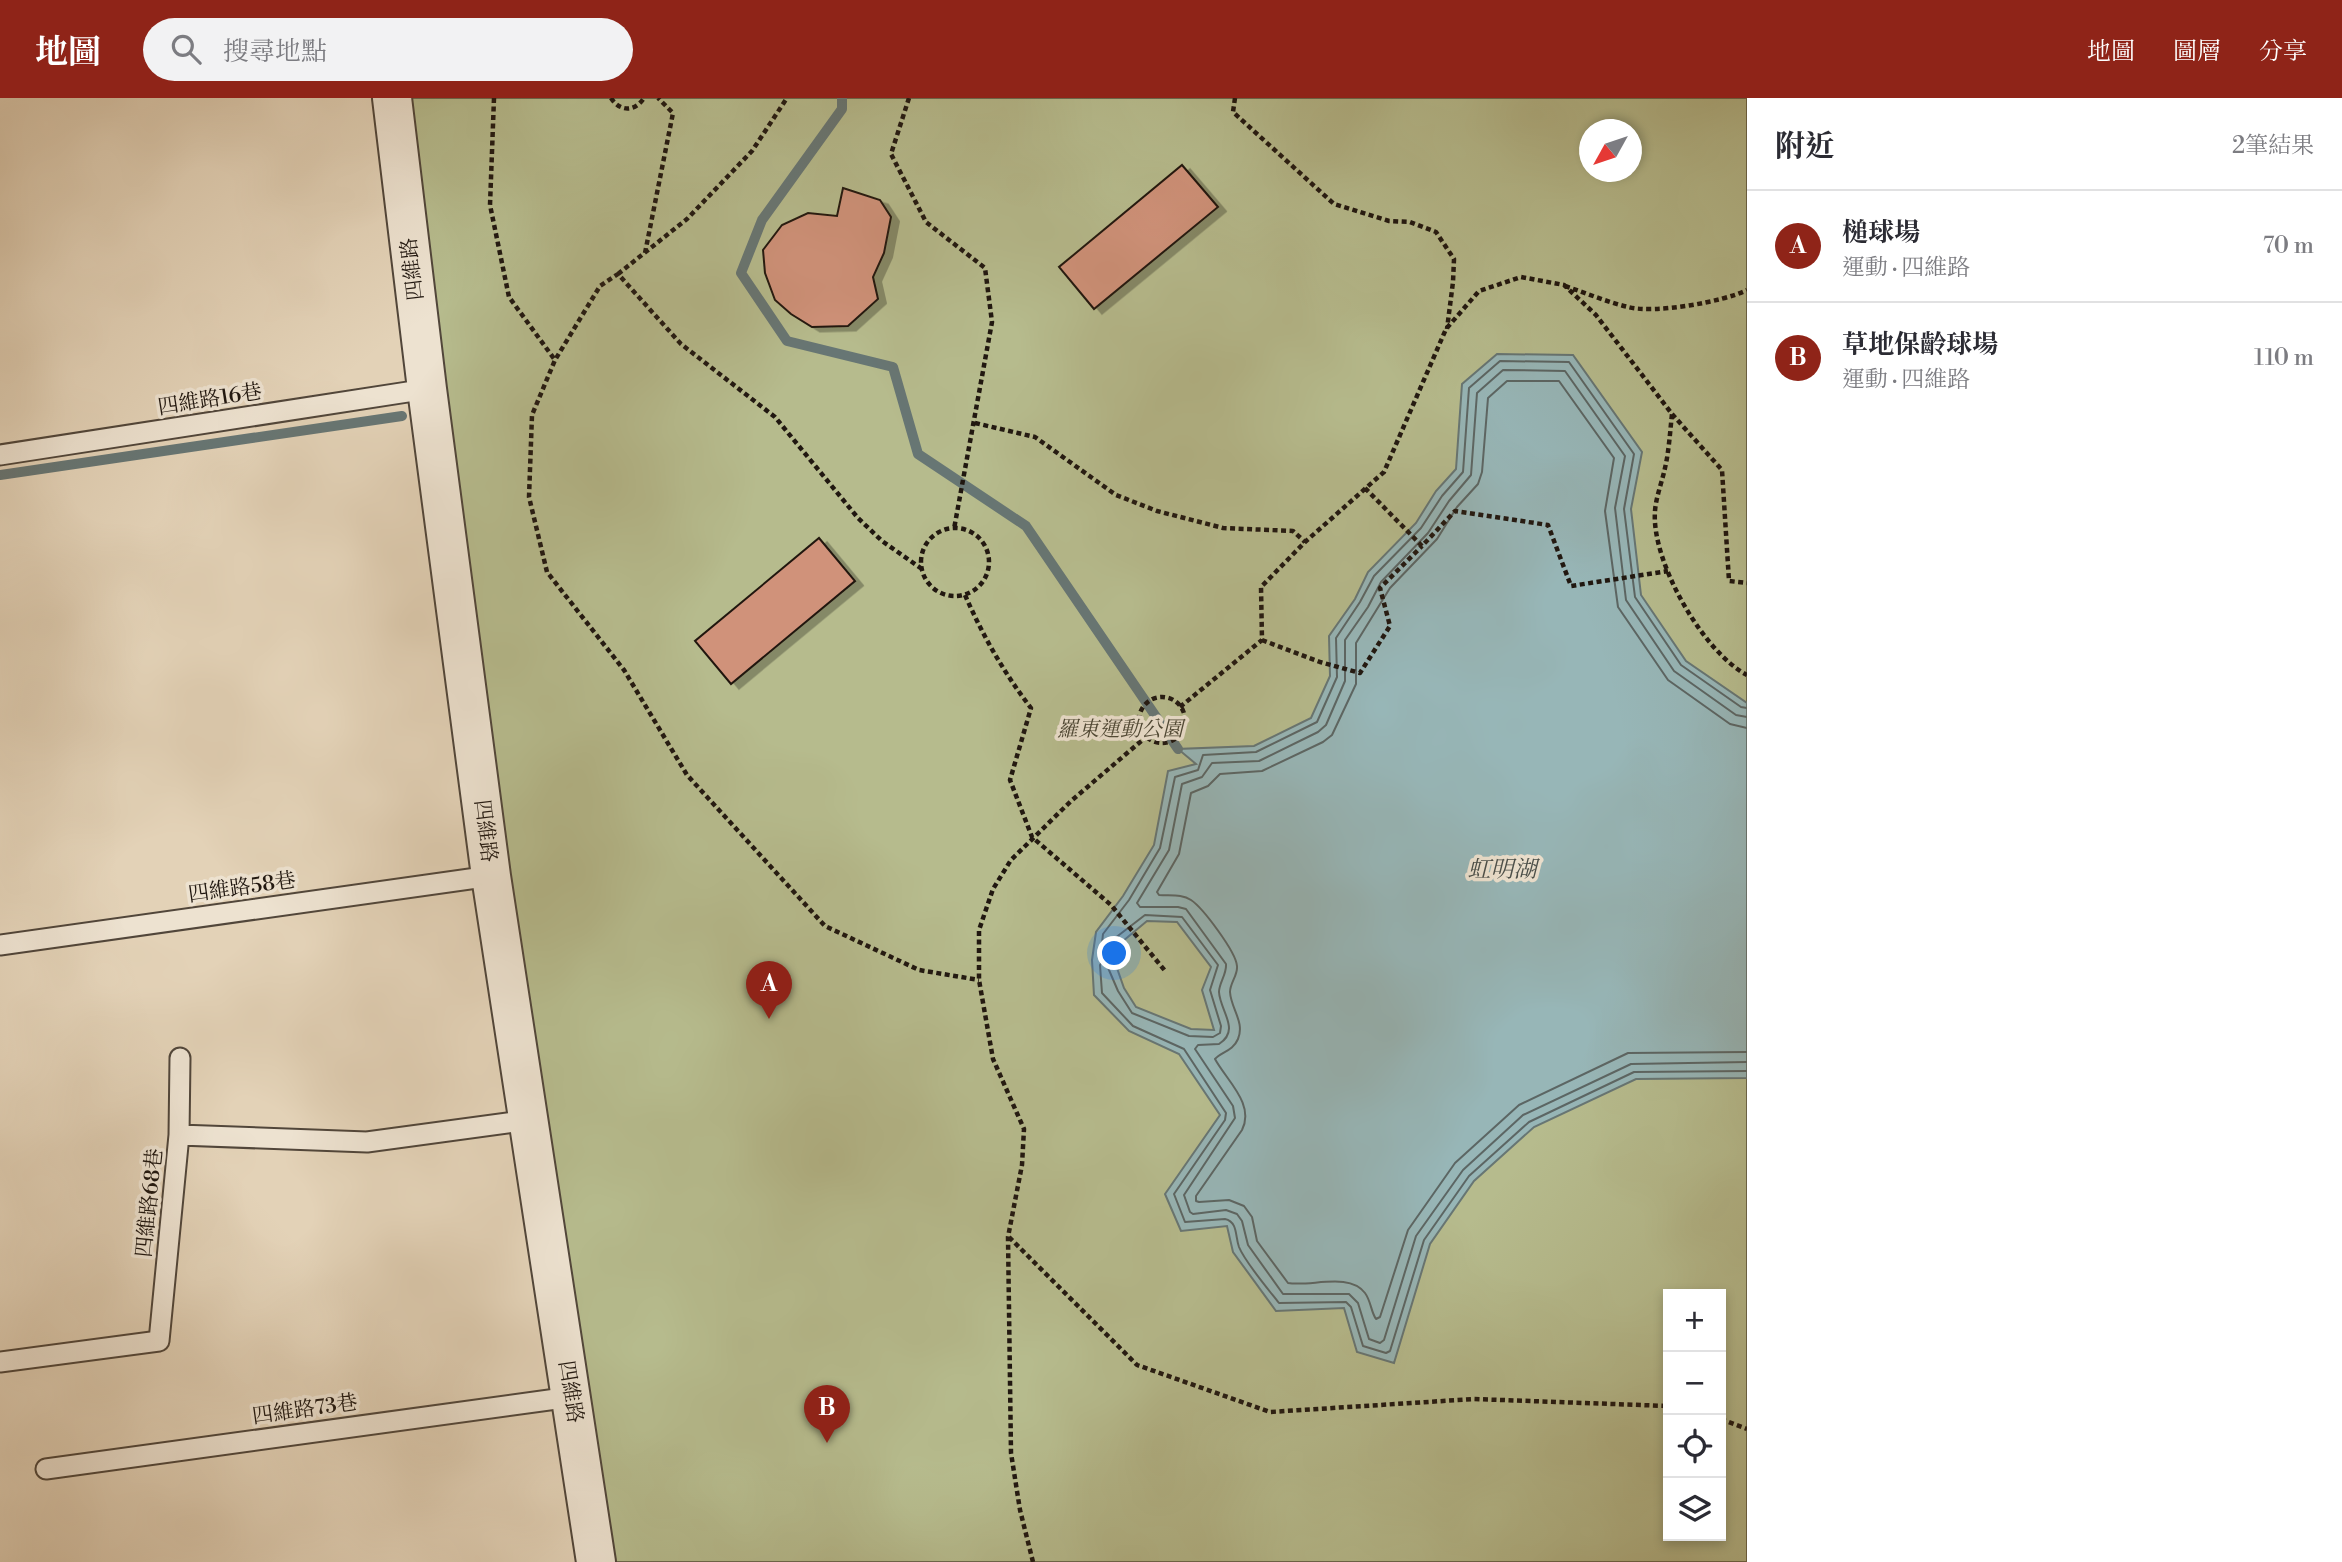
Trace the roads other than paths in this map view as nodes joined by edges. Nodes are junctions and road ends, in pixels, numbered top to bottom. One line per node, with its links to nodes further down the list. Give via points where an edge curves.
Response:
1 (392, 98): 2 (street, 四維路)
2 (427, 389): 3 (lane, 四維路16巷); 4 (street, 四維路)
3 (0, 455)
4 (491, 876): 5 (lane, 四維路58巷); 7 (street, 四維路)
5 (0, 945)
6 (180, 1058): 8 (lane)
7 (529, 1120): 8 (lane, 四維路68巷, via 367,1142); 10 (street, 四維路)
8 (179, 1135): 9 (lane, 四維路68巷, via 159,1340)
9 (0, 1362)
10 (571, 1397): 11 (lane, 四維路73巷); 12 (street, 四維路)
11 (46, 1469)
12 (596, 1562)

